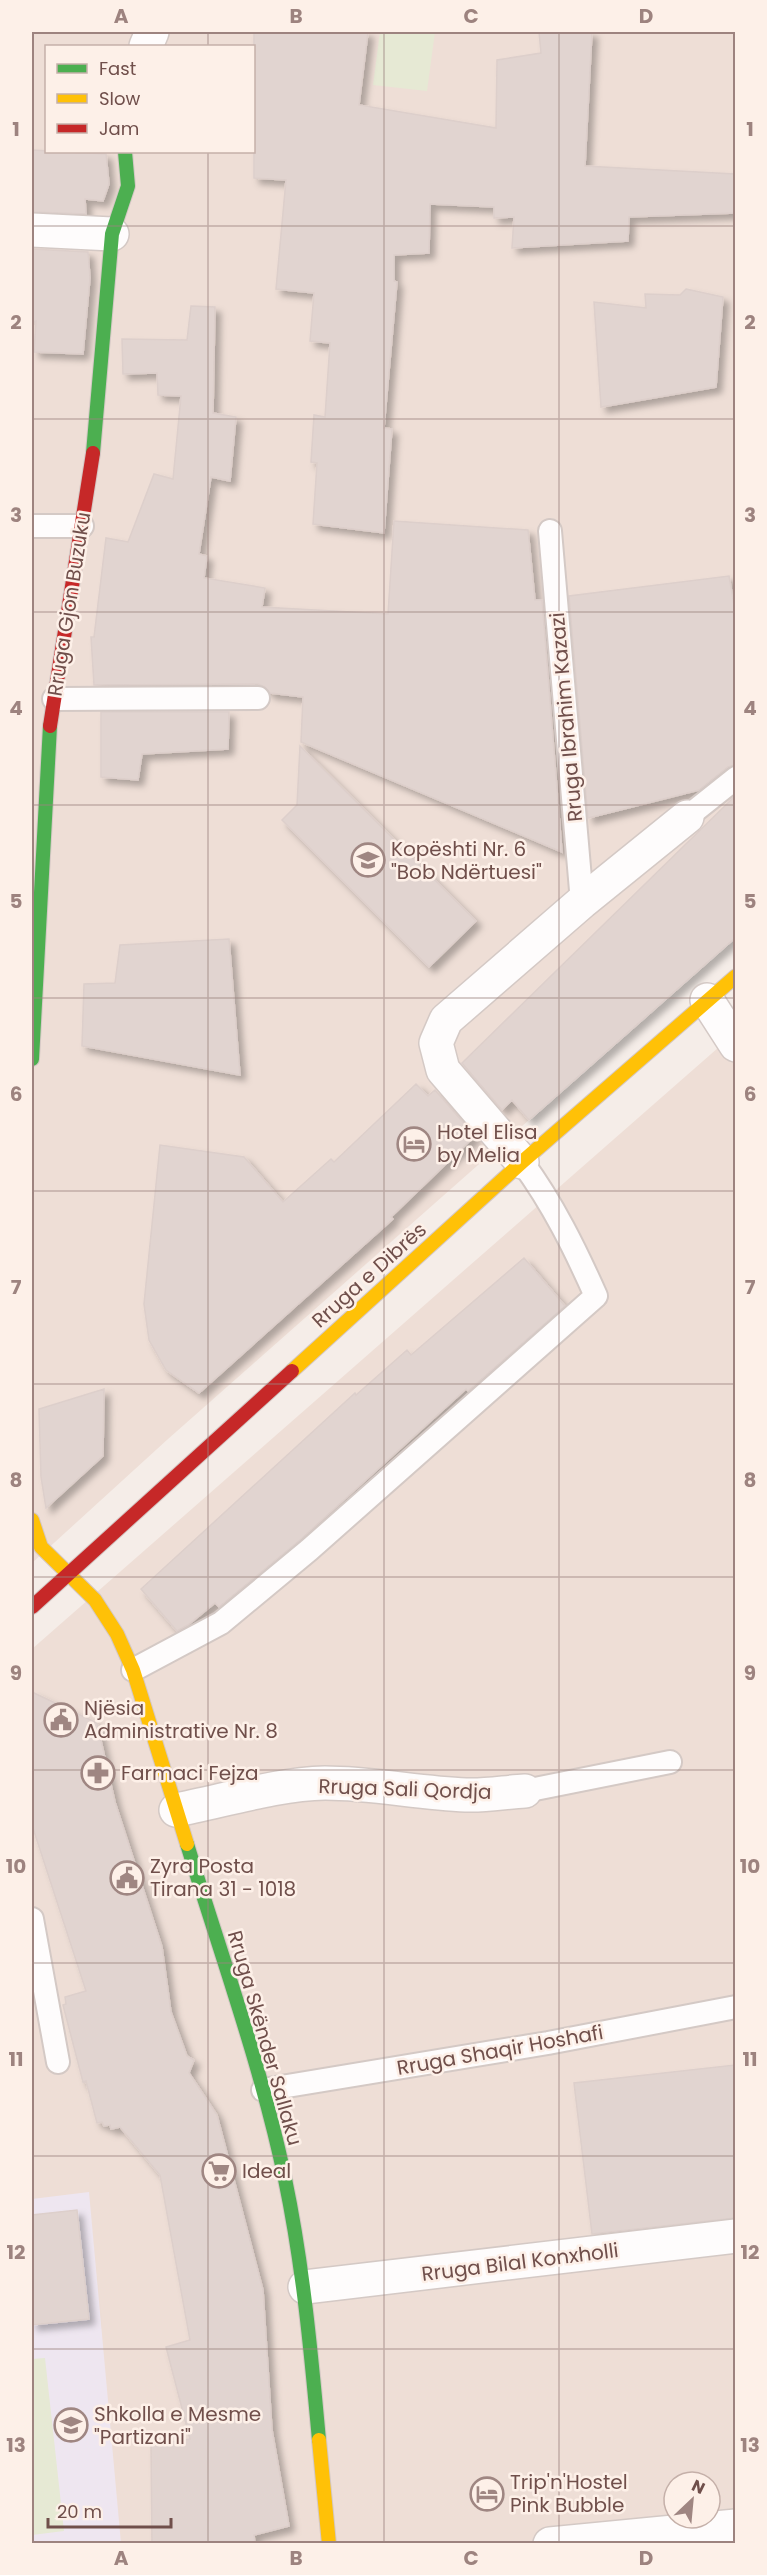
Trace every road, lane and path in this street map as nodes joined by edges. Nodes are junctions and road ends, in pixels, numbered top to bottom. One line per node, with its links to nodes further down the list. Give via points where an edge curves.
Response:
1 (125, 153): 3 (street, Rruga Gjon Buzuku, via 128,186)
2 (32, 230): 3 (street)
3 (112, 234): 5 (street, Rruga Gjon Buzuku, via 95,441)
4 (32, 526): 5 (lane)
5 (82, 526): 8 (street, Rruga Gjon Buzuku)
6 (550, 531): 12 (lane, Rruga Ibrahim Kazazi)
7 (258, 698): 8 (lane)
8 (54, 699): 9 (street, Rruga Gjon Buzuku)
9 (41, 729): 16 (street, Rruga Gjon Buzuku)
10 (735, 778): 11 (lane)
11 (687, 817): 12 (street)
12 (582, 902): 17 (street, via 446,1020 436,1042 443,1070)
13 (735, 976): 14 (street, Rruga e Dibrës)
14 (707, 1000): 15 (street); 17 (street, Rruga e Dibrës)
15 (735, 1045)
16 (32, 1059)
17 (522, 1162): 19 (street, Rruga e Dibrës); 21 (lane, via 567,1231 596,1296 221,1623)
18 (32, 1520): 19 (street, via 41,1547)
19 (69, 1574): 20 (street, Rruga e Dibrës); 21 (street, Rruga Skënder Sallaku, via 95,1599)
20 (32, 1607)
21 (134, 1670): 24 (street, Rruga Skënder Sallaku)
22 (670, 1762): 23 (lane, Rruga Sali Qordja)
23 (525, 1791): 24 (street, Rruga Sali Qordja, via 469,1796 366,1783 321,1784)
24 (176, 1810): 28 (street, Rruga Skënder Sallaku)
25 (32, 1919): 27 (lane)
26 (735, 2007): 28 (lane, Rruga Shaqir Hoshafi, via 548,2043)
27 (58, 2062)
28 (263, 2090): 30 (street, Rruga Skënder Sallaku, via 285,2178)
29 (735, 2236): 30 (street, Rruga Bilal Konxholli)
30 (305, 2287): 32 (street, Rruga Skënder Sallaku)
31 (735, 2526): 33 (street)
32 (329, 2544)
33 (550, 2544)

